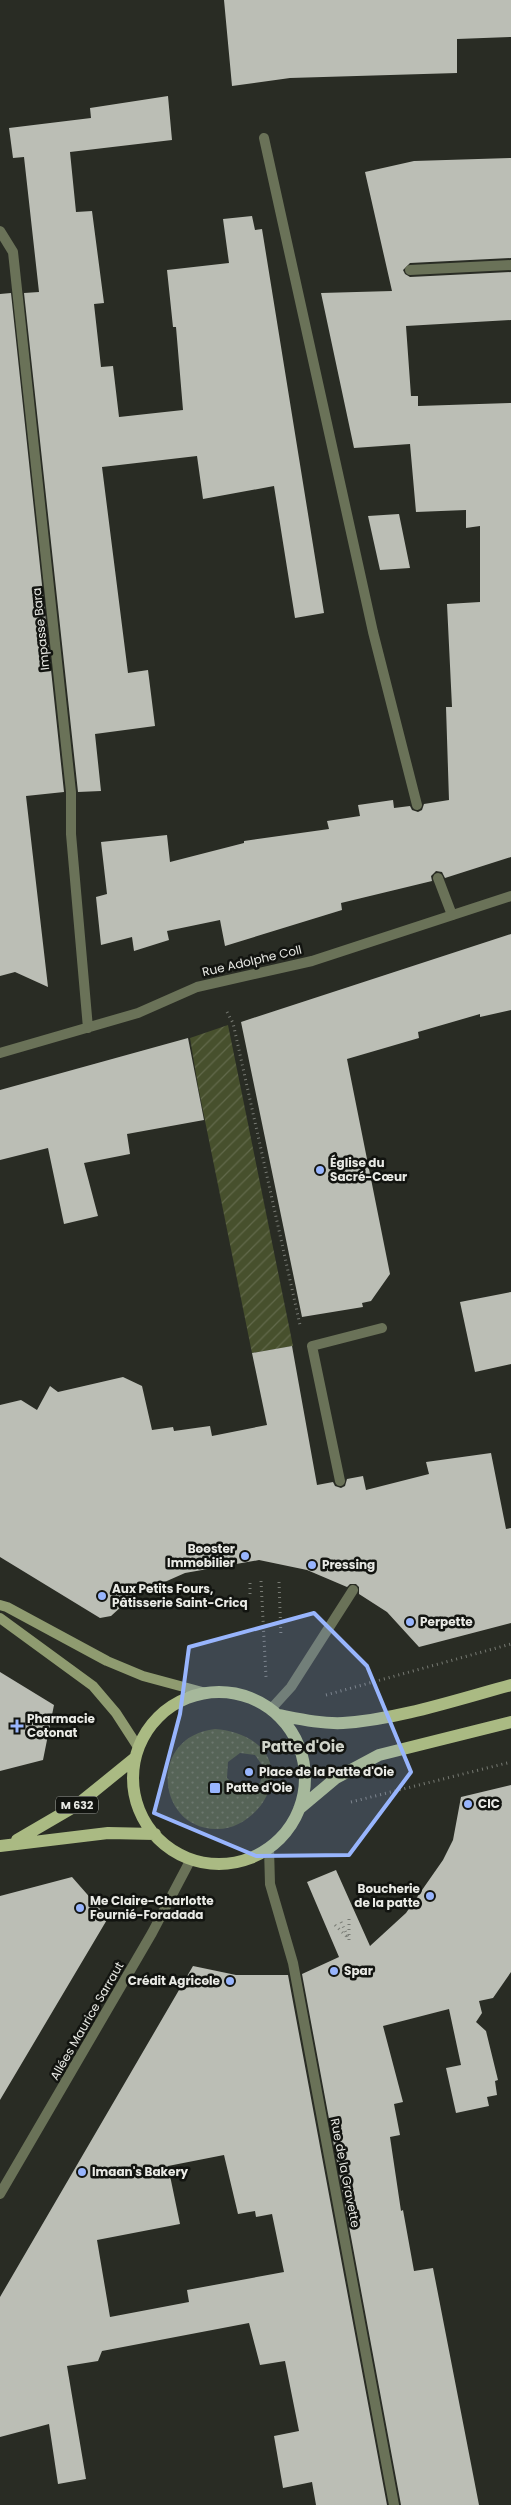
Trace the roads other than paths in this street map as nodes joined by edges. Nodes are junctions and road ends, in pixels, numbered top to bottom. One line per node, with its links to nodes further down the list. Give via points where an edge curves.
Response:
1 (264, 138): 5 (street, via 373,632)
2 (0, 231): 9 (street, Impasse Bara, via 13,252 71,792 71,834)
3 (511, 265): 4 (street)
4 (410, 270)
5 (417, 805)
6 (438, 878): 8 (street)
7 (511, 896): 8 (street, Rue Adolphe Coll)
8 (452, 915): 9 (street, Rue Adolphe Coll, via 312,961 197,987 138,1013)
9 (88, 1028): 10 (street, Rue Adolphe Coll)
10 (0, 1053)
11 (382, 1328): 12 (street, via 312,1346)
12 (340, 1481)
13 (353, 1590): 18 (street)
14 (0, 1605): 17 (main road, via 107,1661 143,1676)
15 (0, 1618): 20 (main road, via 93,1686 116,1713)
16 (511, 1685): 18 (main road, via 390,1716 344,1722 323,1722)
17 (206, 1693): 18 (main road, via 244,1695); 20 (main road, via 184,1699 165,1711 149,1727)
18 (275, 1712): 21 (main road, via 293,1734 302,1756 305,1780)
19 (511, 1722): 21 (main road, via 379,1755 336,1778)
20 (137, 1752): 22 (main road, via 133,1778 136,1799 143,1818); 23 (main road, M 632, via 77,1805)
21 (299, 1809): 24 (main road, via 282,1836)
22 (155, 1834): 23 (main road, M 632, via 108,1833); 25 (main road, via 177,1853)
23 (6, 1844)
24 (269, 1848): 25 (main road, via 245,1860 218,1864); 27 (street, Rue de la Gravette, via 270,1884 295,1972)
25 (191, 1859): 26 (street, Allées Maurice Sarraut, via 152,1933)
26 (0, 2194)
27 (394, 2505)

